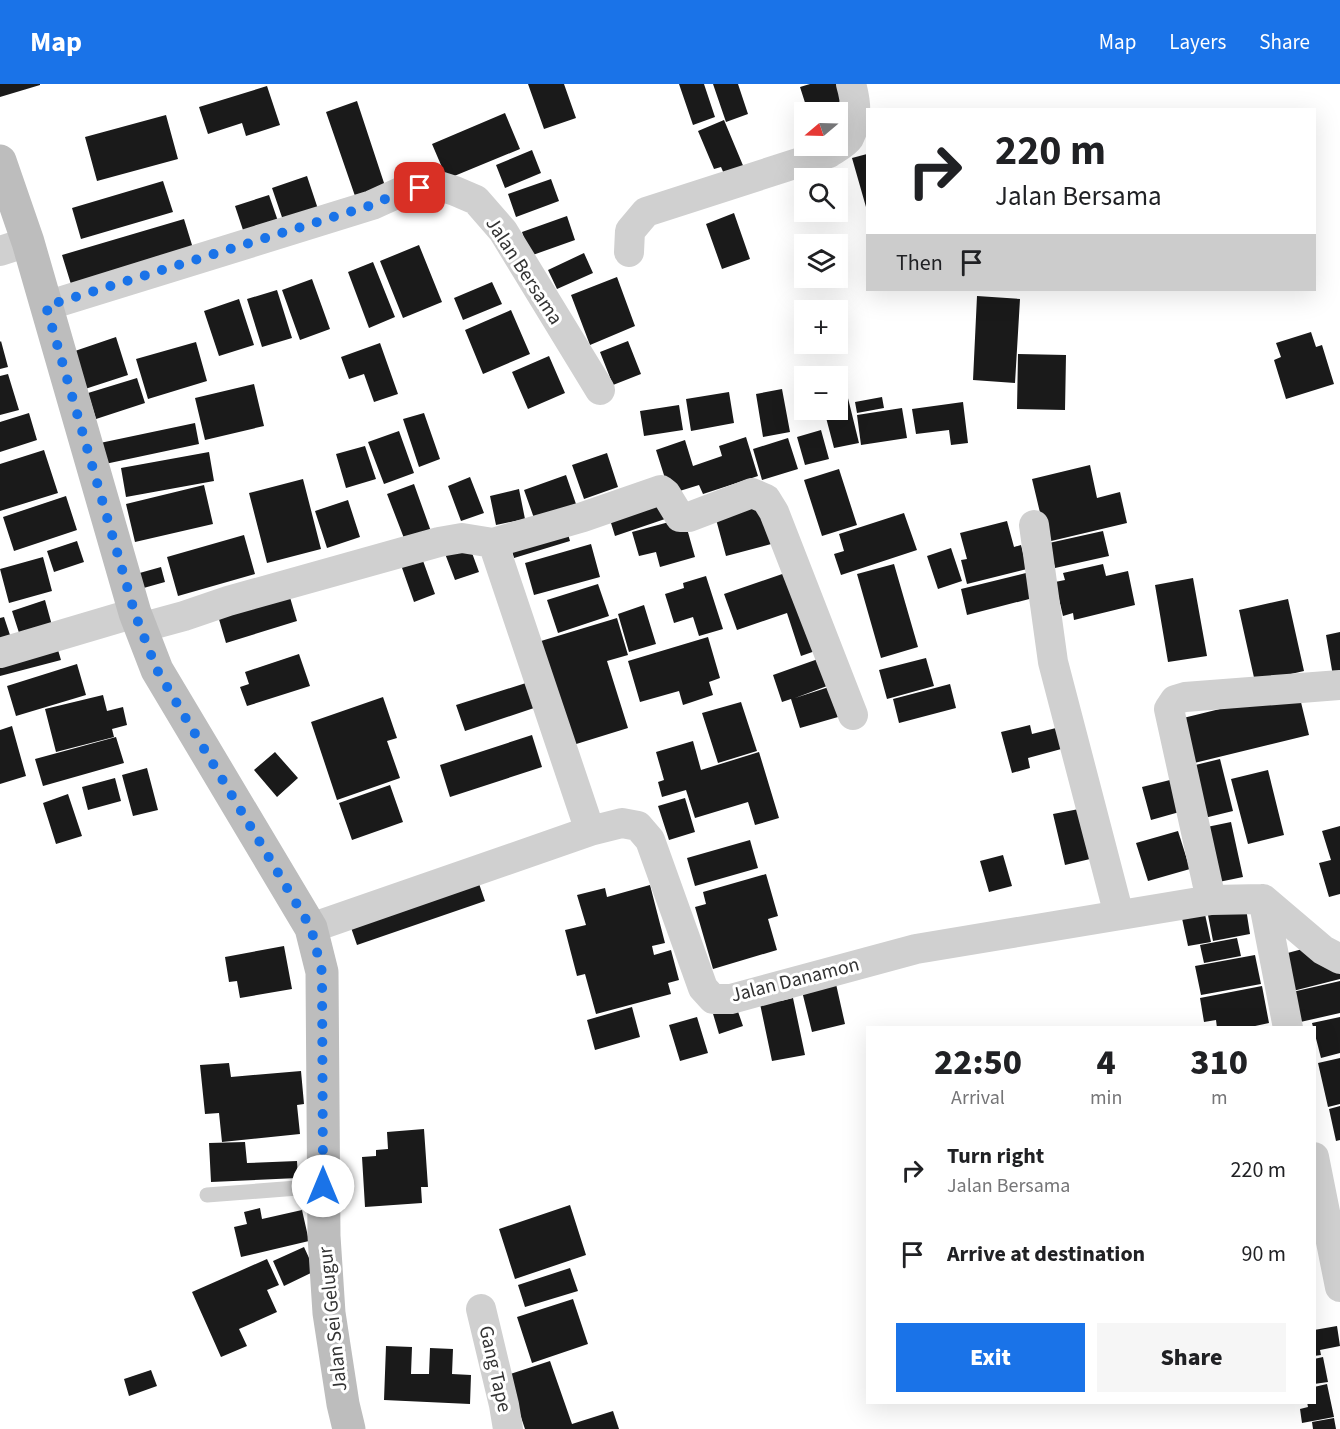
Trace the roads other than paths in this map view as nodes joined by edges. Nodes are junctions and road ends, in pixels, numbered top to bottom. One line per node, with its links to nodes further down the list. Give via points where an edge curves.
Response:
1 (851, 84): 4 (street, via 854,122 848,140 829,153 646,212 630,231)
2 (2, 173): 3 (main road, Jalan Sei Gelugur)
3 (14, 246): 5 (main road, Jalan Sei Gelugur)
4 (629, 252)
5 (46, 306): 6 (street, Jalan Bersama, via 372,205 405,190 436,185 476,200 503,231); 9 (main road, Jalan Sei Gelugur)
6 (600, 390)
7 (1034, 525): 16 (street, via 1053,662)
8 (493, 543): 9 (street, via 462,538 439,542 184,616); 12 (street, via 662,490 680,517 752,493 766,500 774,512); 13 (street)
9 (138, 621): 10 (street); 17 (main road, Jalan Sei Gelugur, via 157,670)
10 (0, 653)
11 (1340, 685): 15 (street, via 1185,697 1175,700 1169,709)
12 (854, 715)
13 (590, 831): 16 (street, Jalan Danamon, via 622,823 638,826 650,840 703,988 713,999 731,999 916,949); 17 (street, Jalan Danamon)
14 (1263, 899): 15 (street, Jalan Danamon); 18 (street, via 1323,950); 19 (street)
15 (1211, 900): 16 (street, Jalan Danamon)
16 (1119, 915)
17 (311, 928): 21 (main road, Jalan Sei Gelugur, via 322,972)
18 (1340, 959)
19 (1288, 1026)
20 (1316, 1167): 23 (street)
21 (323, 1186): 22 (lane); 25 (main road, Jalan Sei Gelugur, via 329,1313)
22 (207, 1195)
23 (1340, 1287)
24 (482, 1309): 26 (street, Gang Tape)
25 (349, 1429)
26 (508, 1429)

